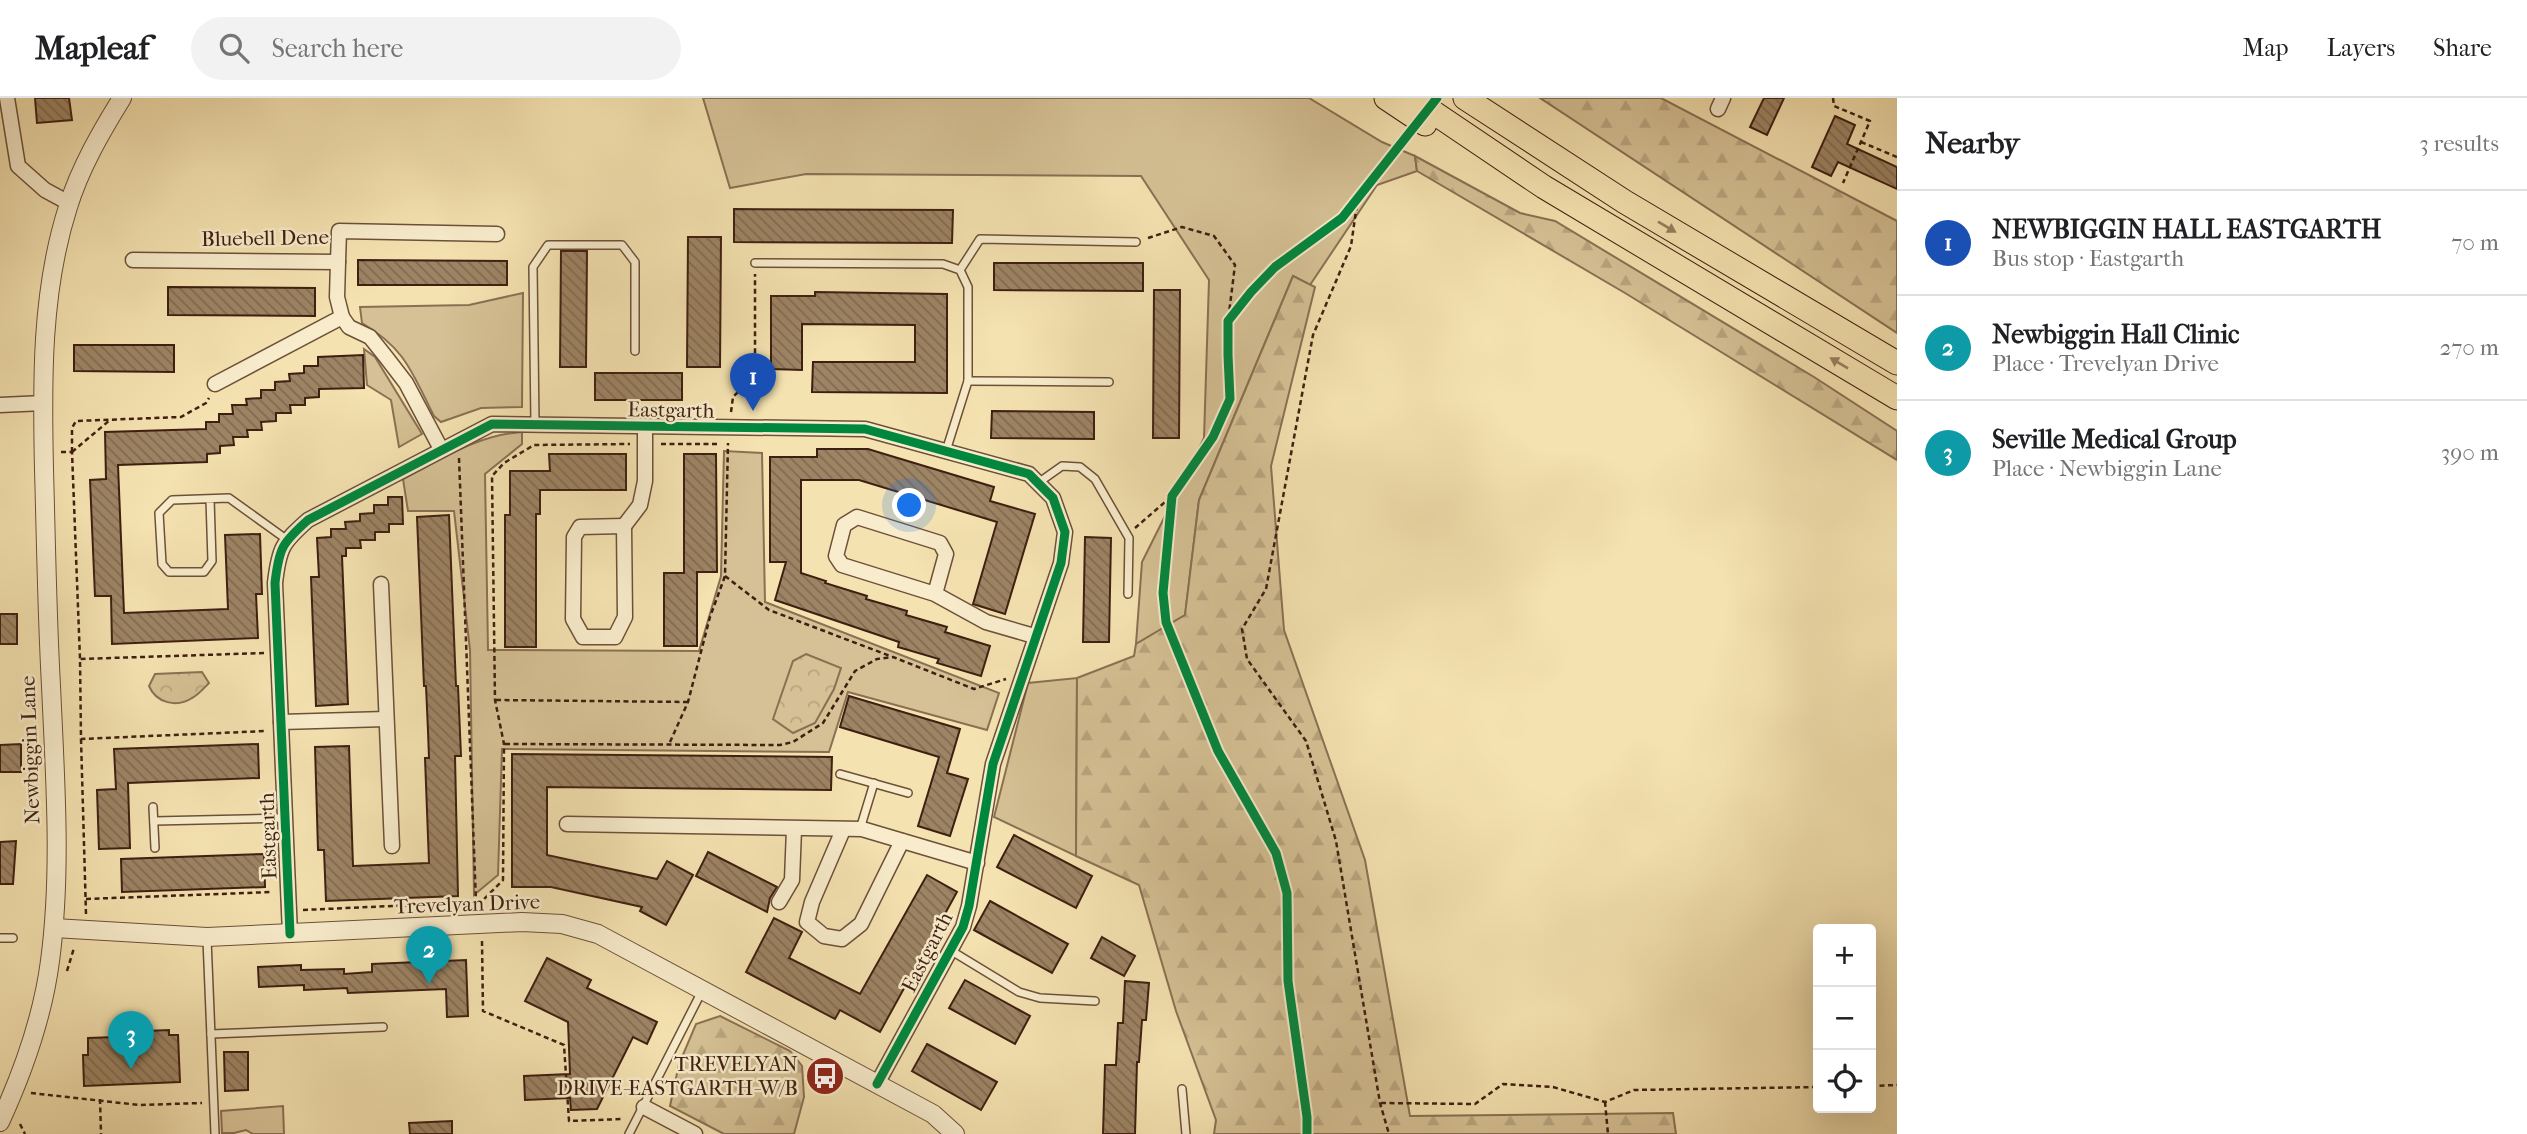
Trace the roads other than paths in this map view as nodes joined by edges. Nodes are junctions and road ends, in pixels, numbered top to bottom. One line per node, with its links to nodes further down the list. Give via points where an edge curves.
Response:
1 (7, 98): 8 (street, via 18,166 45,190)
2 (122, 98): 8 (street, Newbiggin Lane)
3 (1386, 98): 11 (highway, via 1538,199)
4 (1412, 98): 11 (highway)
5 (1465, 98): 7 (highway)
6 (1492, 98): 7 (highway, via 1567,150)
7 (1625, 202): 18 (highway, one-way to 18)
8 (69, 203): 23 (street, Newbiggin Lane, via 46,322)
9 (497, 234): 13 (street, Bluebell Dene, via 339,231)
10 (1136, 242): 15 (lane, via 980,239)
11 (1655, 255): 22 (highway, one-way to 11)
12 (133, 260): 13 (street, Bluebell Dene)
13 (338, 262): 16 (street, via 337,297)
14 (755, 263): 15 (lane, via 943,264)
15 (960, 270): 19 (lane, via 968,287)
16 (342, 317): 21 (street); 27 (street, via 349,327 370,337 386,356)
17 (635, 351): 25 (lane, via 635,262 622,245 548,245 533,267)
18 (1897, 363)
19 (968, 381): 20 (lane); 28 (lane)
20 (1108, 382)
21 (215, 384)
22 (1897, 398)
23 (44, 404): 24 (street); 54 (street, Newbiggin Lane, via 57,853)
24 (0, 405)
25 (535, 424): 26 (street, Eastgarth); 27 (street, Eastgarth, via 492,424)
26 (645, 428): 28 (street, Eastgarth, via 865,429); 31 (street, Eastgarth, via 640,505)
27 (441, 449): 32 (street, Eastgarth, via 308,520)
28 (946, 451): 29 (street, Eastgarth, via 1029,474)
29 (1038, 483): 35 (lane, via 1062,466 1080,467 1095,479 1128,535); 36 (street, Eastgarth, via 1053,498 1065,532 1061,563)
30 (210, 499): 30 (lane, via 212,561 204,572 169,572 162,564 159,513 172,500); 32 (lane, via 229,498)
31 (624, 526): 31 (street, via 580,527 574,537 573,619 583,637 615,637 625,617)
32 (286, 539): 38 (street, Eastgarth, via 275,583)
33 (381, 584): 37 (street)
34 (935, 594): 34 (street, via 842,565 836,556 844,526 857,517 940,543 946,554); 36 (street, via 986,622)
35 (1128, 594)
36 (1034, 636): 52 (street, Eastgarth, via 993,764)
37 (386, 719): 38 (street); 50 (street)
38 (281, 726): 43 (street, Eastgarth)
39 (840, 774): 40 (lane)
40 (874, 783): 41 (lane); 48 (lane)
41 (908, 793)
42 (153, 807): 44 (lane)
43 (285, 818): 44 (lane); 55 (street, Eastgarth)
44 (154, 821): 51 (lane)
45 (567, 824): 46 (street)
46 (794, 829): 47 (street); 53 (street, via 792,880)
47 (843, 830): 48 (street); 49 (street, via 807,922 824,936 842,939 861,924)
48 (860, 830): 49 (street)
49 (902, 841): 52 (street)
50 (392, 846)
51 (155, 848)
52 (977, 863): 59 (street, Eastgarth, via 963,927)
53 (779, 902)
54 (54, 928): 56 (street, Trevelyan Drive); 67 (street, Newbiggin Lane, via 42,1000)
55 (290, 934): 56 (street, Trevelyan Drive); 60 (street, Trevelyan Drive, via 562,924 598,934)
56 (207, 937): 63 (lane)
57 (0, 938): 58 (lane)
58 (13, 938)
59 (950, 950): 61 (lane, via 1019,992 1040,998); 64 (street, Eastgarth)
60 (703, 988): 64 (street, Trevelyan Drive); 66 (lane)
61 (1096, 1001)
62 (383, 1027): 63 (lane)
63 (211, 1034): 68 (lane)
64 (877, 1084): 71 (street, Trevelyan Drive, via 933,1114)
65 (1182, 1089): 72 (lane)
66 (641, 1113): 69 (lane); 70 (street)
67 (0, 1122)
68 (215, 1134)
69 (629, 1134)
70 (695, 1134)
71 (955, 1134)
72 (1186, 1134)

